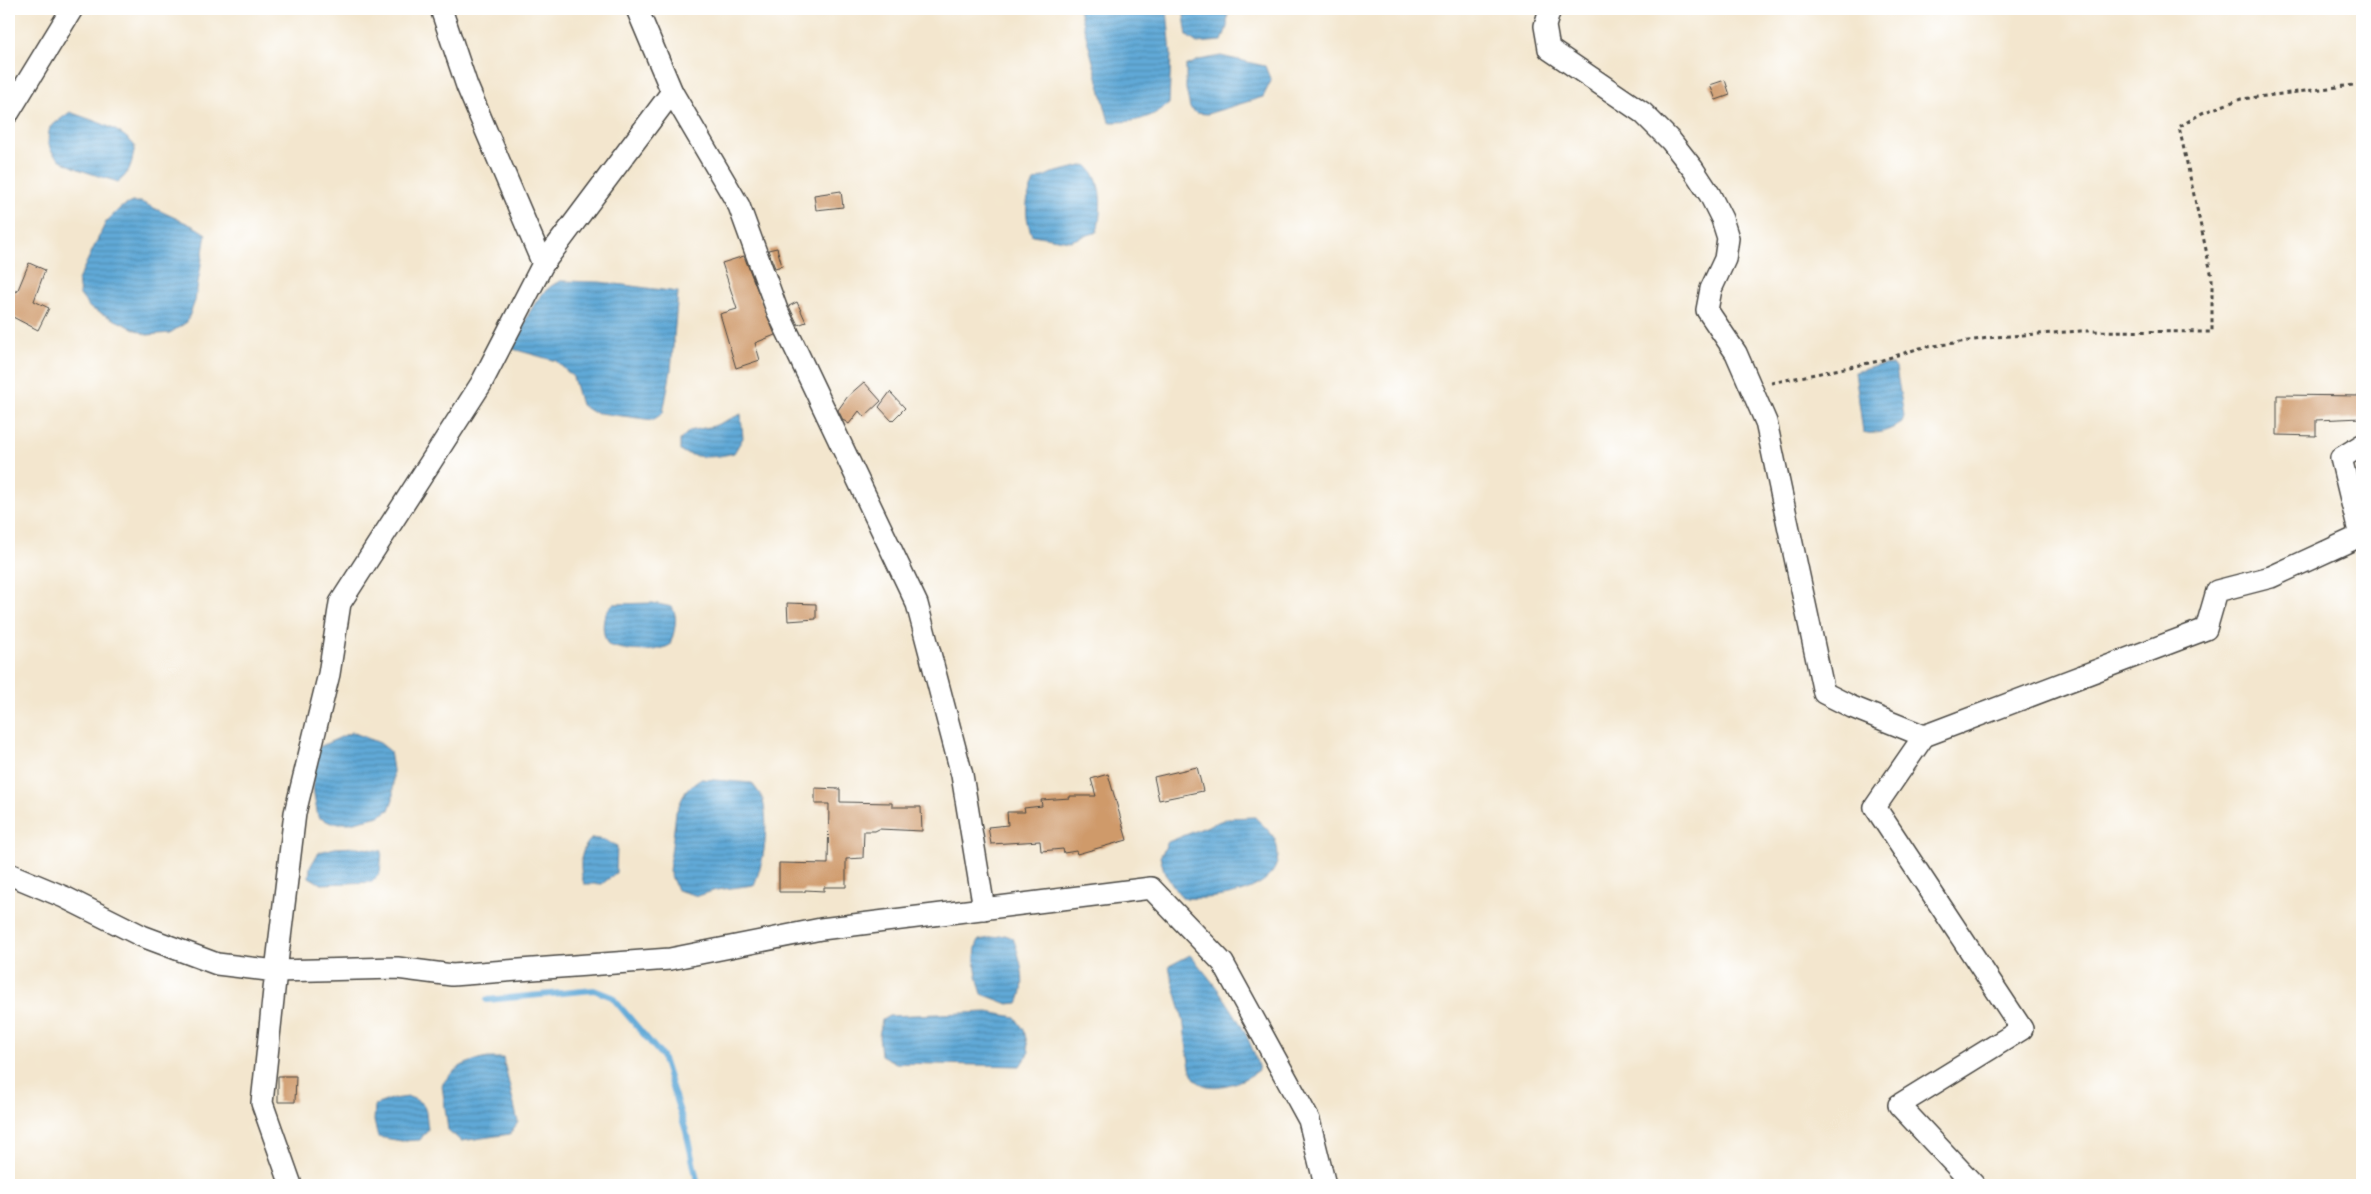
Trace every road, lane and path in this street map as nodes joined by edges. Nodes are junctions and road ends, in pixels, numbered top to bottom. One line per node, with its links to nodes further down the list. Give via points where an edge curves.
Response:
1 (72, 9): 7 (street)
2 (440, 9): 8 (street, via 467,86)
3 (637, 9): 6 (street)
4 (1550, 9): 9 (street, via 1545,26 1549,49 1643,114 1671,141 1710,195 1728,238 1725,259 1711,288 1707,310 1736,353)
5 (2362, 84): 9 (path, via 2241,98 2202,113 2180,127 2212,277 2212,332 2082,331 1995,337 1920,348 1878,361)
6 (672, 92): 8 (street); 13 (street, via 739,206 777,310 917,604 962,775)
7 (9, 112)
8 (543, 264): 14 (street, via 481,384 340,603 329,674 295,813)
9 (1751, 387): 11 (street, via 1766,422 1824,693)
10 (2362, 444): 11 (street, via 2341,458 2360,536 2271,577 2216,591 2206,629)
11 (1924, 736): 17 (street, via 1875,807 2022,1029 1899,1105)
12 (9, 874): 14 (street, via 142,936 216,964)
13 (984, 909): 14 (street, via 821,929 670,959 452,975 397,968); 16 (street, via 1151,888 1223,962 1309,1120)
14 (276, 971): 15 (street, via 262,1103)
15 (291, 1185)
16 (1325, 1185)
17 (1974, 1185)

